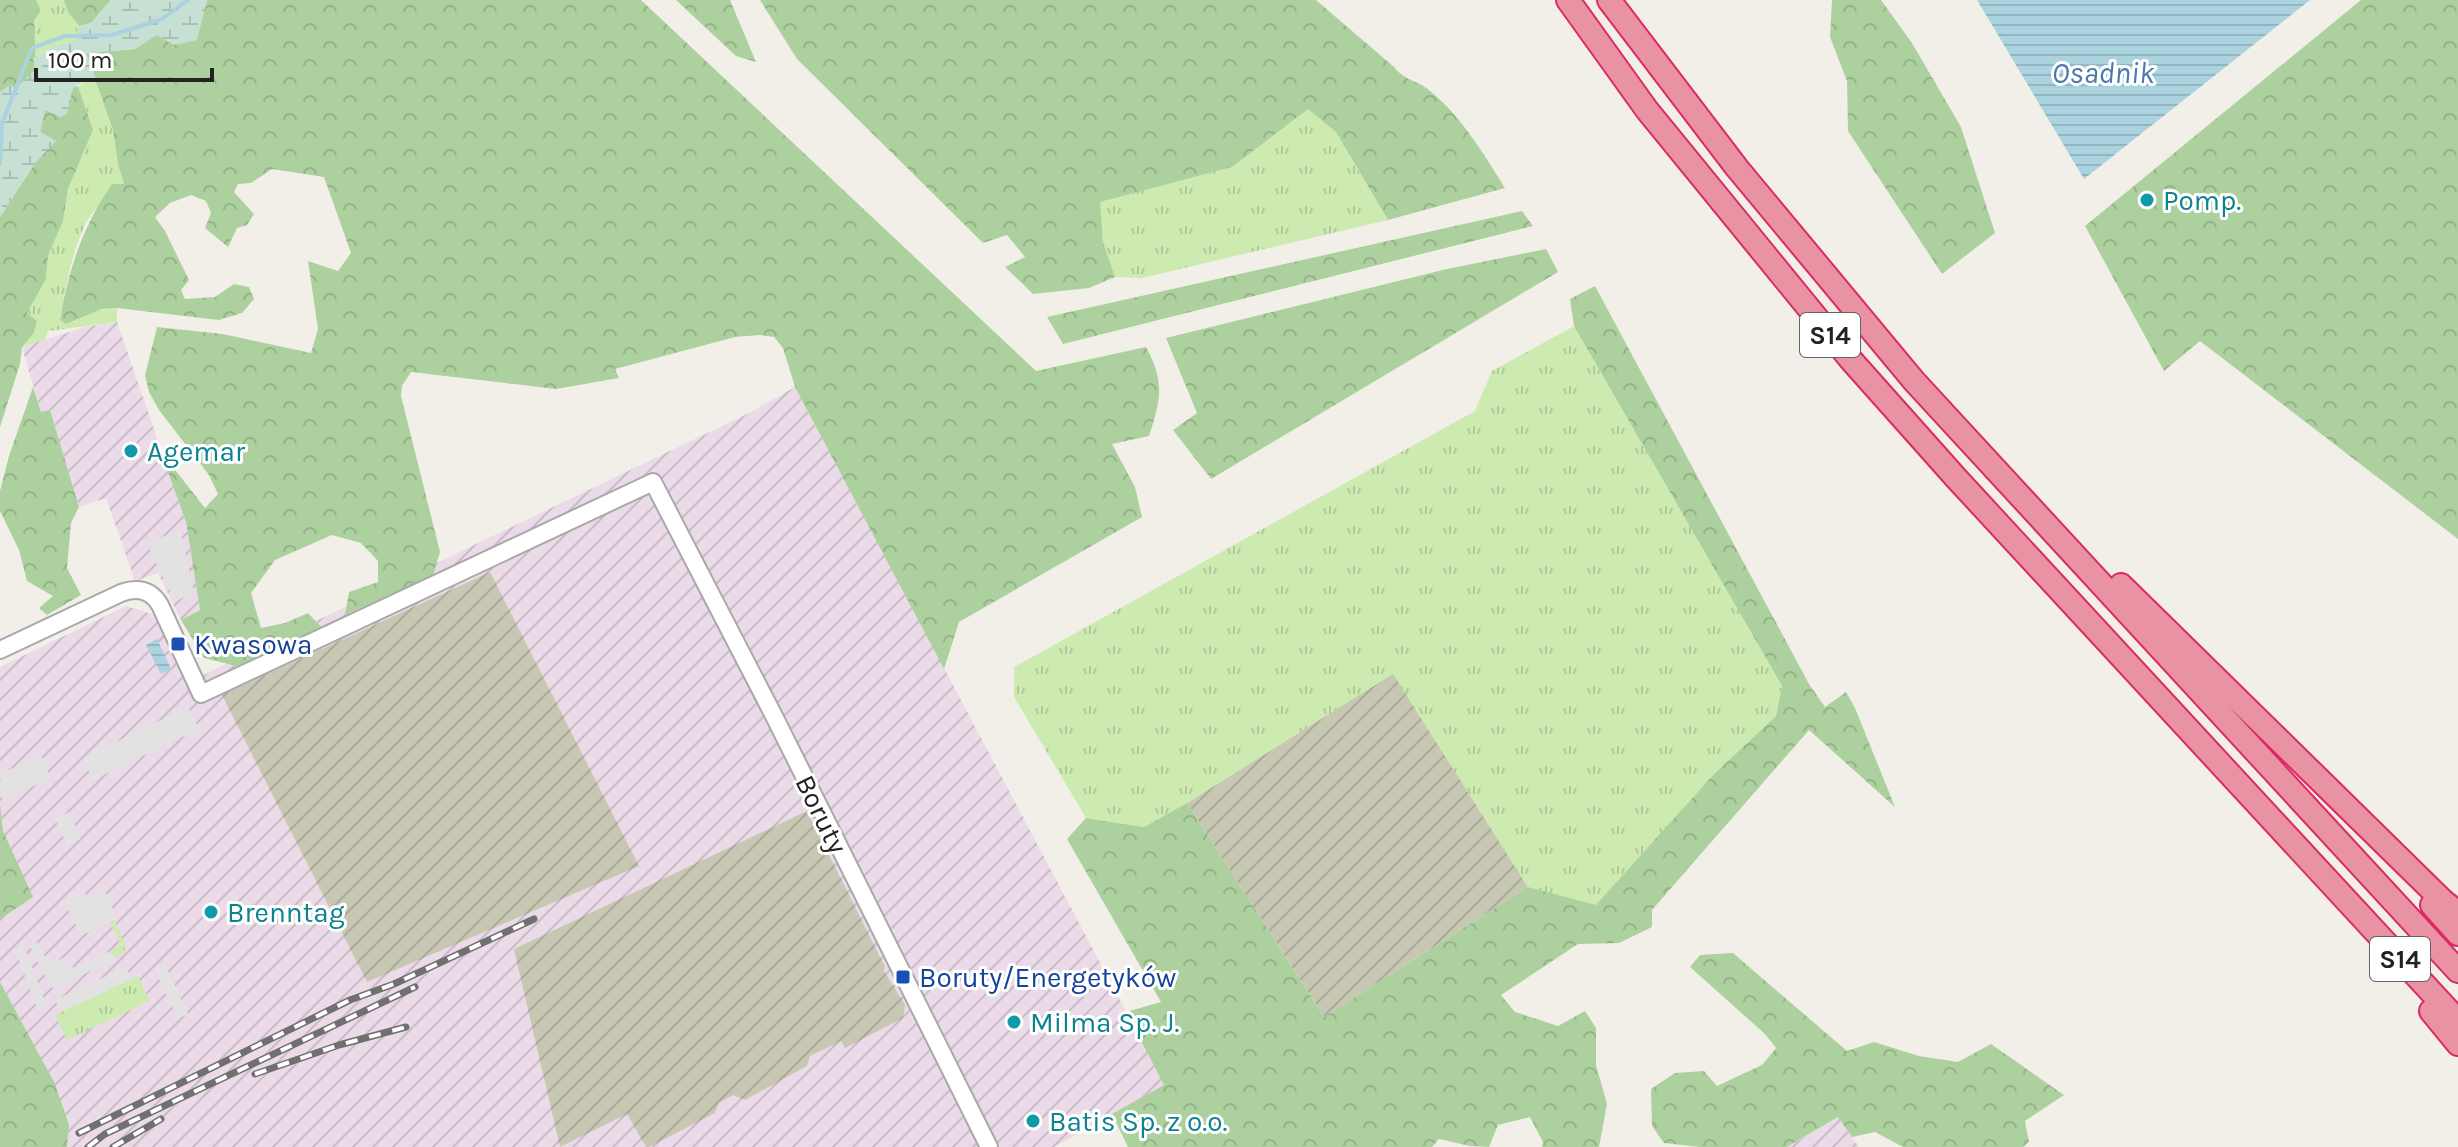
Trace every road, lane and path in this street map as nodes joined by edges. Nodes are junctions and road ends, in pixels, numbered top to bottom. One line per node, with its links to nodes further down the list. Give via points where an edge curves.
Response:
1 (1568, 0): 6 (highway, S14, via 1657,122 1851,360)
2 (1609, 0): 3 (highway, S14, via 1824,276)
3 (1991, 465): 5 (highway, via 2068,533); 9 (highway, S14)
4 (0, 650): 12 (street, Boruty, via 121,593 143,590 160,605 201,694 653,482)
5 (2303, 765): 7 (highway); 8 (highway)
6 (2342, 896): 10 (highway, S14); 11 (highway)
7 (2458, 913)
8 (2458, 934)
9 (2458, 971)
10 (2458, 1021)
11 (2458, 1044)
12 (989, 1147)

